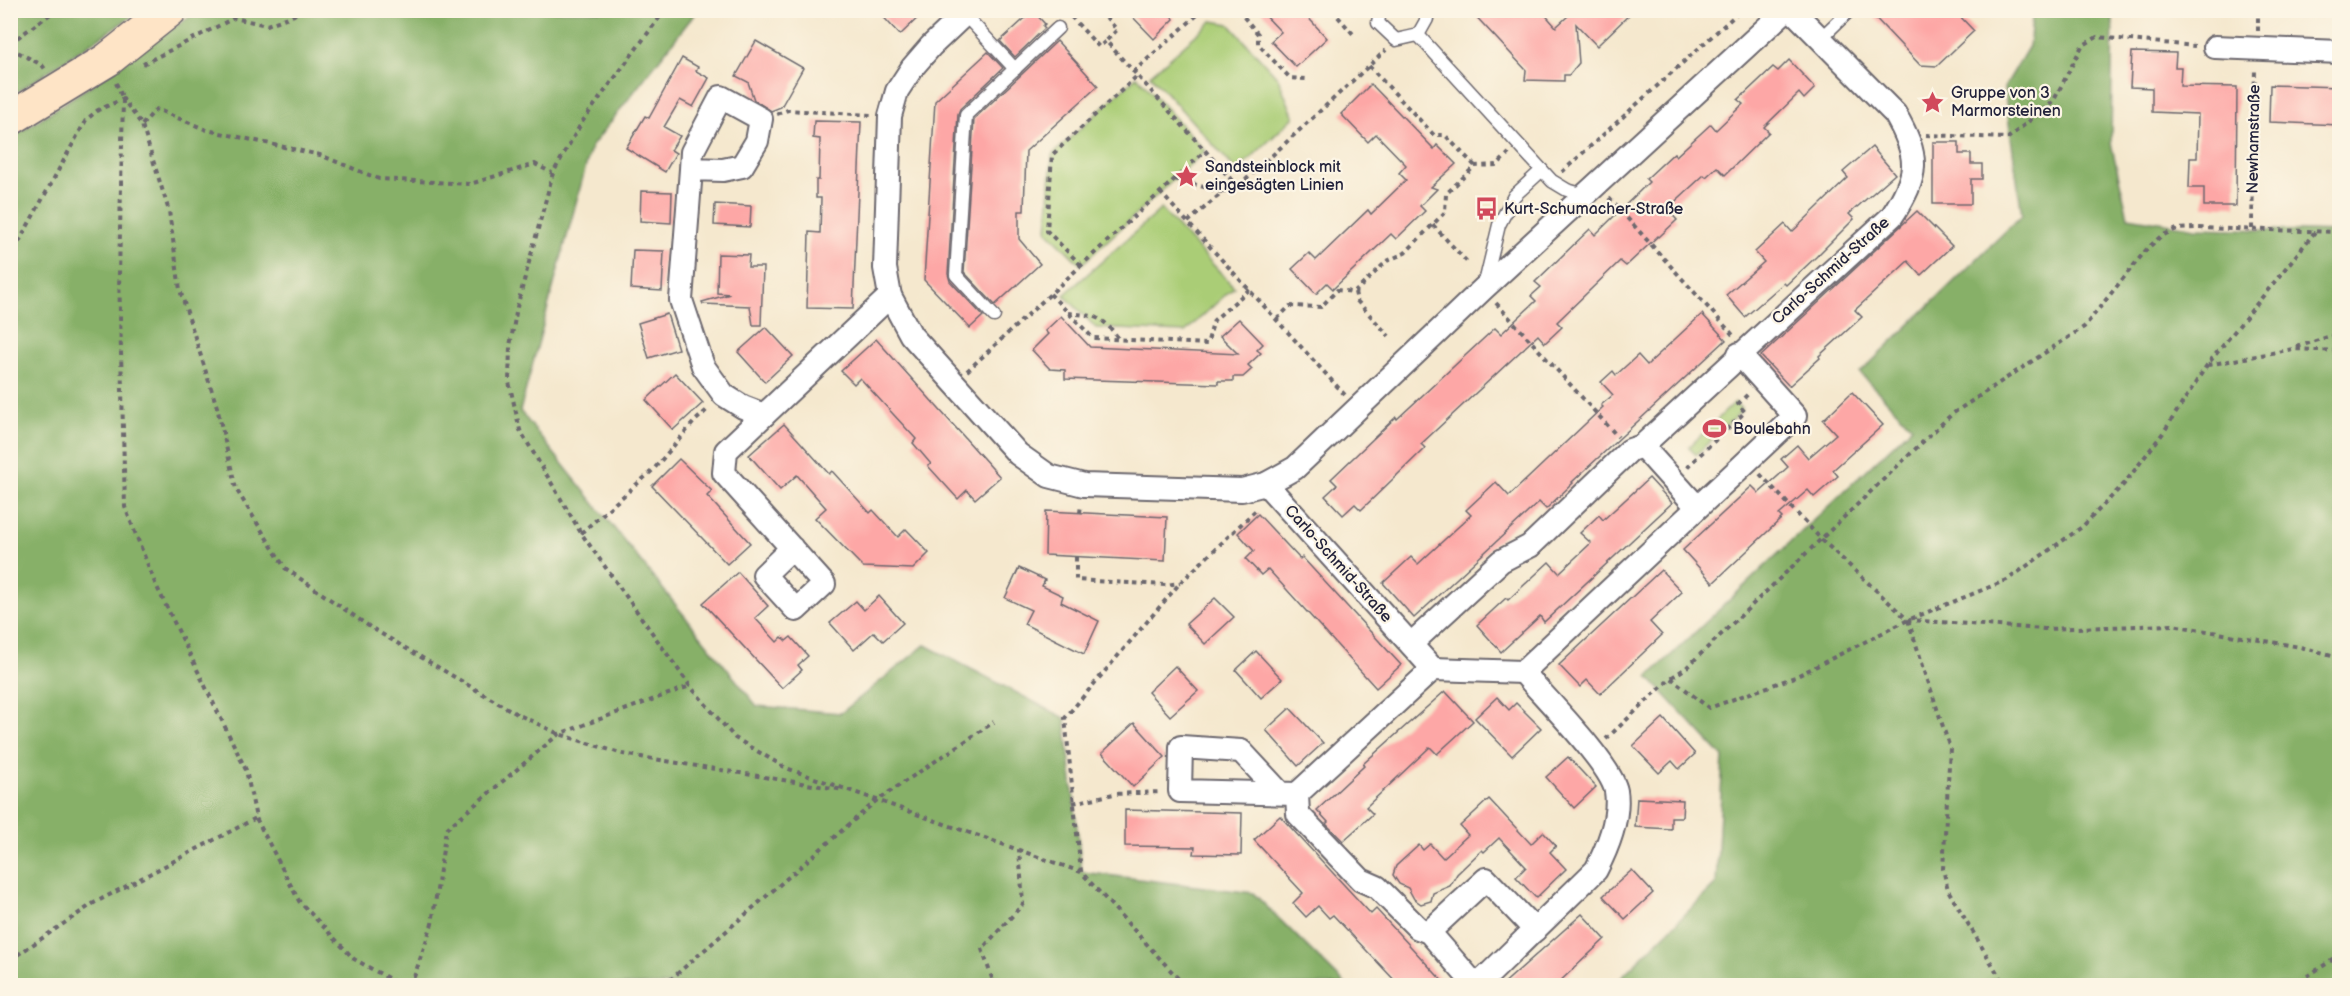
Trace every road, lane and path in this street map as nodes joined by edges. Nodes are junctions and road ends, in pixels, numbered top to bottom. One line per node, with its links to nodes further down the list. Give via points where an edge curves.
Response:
1 (56, 10): 26 (path)
2 (170, 10): 31 (main road)
3 (300, 10): 31 (path, via 267,25 234,18 147,64)
4 (666, 10): 48 (path, via 582,122)
5 (1065, 10): 25 (path, via 1100,46)
6 (1100, 10): 25 (path, via 1118,30)
7 (1203, 10): 34 (path)
8 (1238, 10): 35 (path, via 1258,34 1258,44 1290,78)
9 (1332, 10): 21 (path)
10 (1380, 10): 24 (lane, via 1378,23)
11 (1424, 10): 22 (lane, via 1427,19)
12 (1730, 10): 19 (path)
13 (1741, 10): 19 (path)
14 (1786, 10): 54 (street)
15 (1792, 10): 23 (street, Carlo-Schmid-Straße)
16 (1850, 10): 23 (lane)
17 (2258, 10): 29 (path, Newhamstraße)
18 (967, 13): 33 (lane); 38 (street, via 912,68 897,91)
19 (1735, 16): 50 (path)
20 (1058, 28): 33 (lane)
21 (1354, 34)
22 (1418, 35): 24 (lane); 43 (lane)
23 (1820, 39): 42 (street, Carlo-Schmid-Straße, via 1895,114)
24 (1396, 40): 32 (path)
25 (1106, 41): 34 (path)
26 (10, 43)
27 (2215, 47): 29 (street); 42 (path, via 2097,37 2082,46 2053,102 2008,138)
28 (10, 48): 36 (path, via 42,65)
29 (2257, 48): 30 (street); 58 (path, Newhamstraße)
30 (2340, 52)
31 (109, 63): 36 (main road); 37 (path)
32 (1369, 66): 45 (path, via 1434,135 1445,135); 51 (path)
33 (1015, 69): 70 (lane, via 966,115 956,275)
34 (1135, 74): 44 (path); 63 (path, via 1052,155 1047,231)
35 (1306, 80)
36 (60, 88): 39 (main road)
37 (123, 99): 41 (path); 61 (path, via 86,120); 110 (path, via 119,274 125,507 155,583 246,770)
38 (890, 116): 40 (path, via 788,110); 68 (street, via 885,268)
39 (10, 119)
40 (761, 119): 46 (street, via 757,141 742,166); 46 (street, via 721,97 692,152)
41 (142, 125): 48 (path, via 156,109 207,130 320,155 379,179 470,184 535,164); 103 (path, via 169,211 180,290 218,407 236,489 285,568 370,627 517,714)
42 (1907, 134): 78 (street, Carlo-Schmid-Straße, via 1913,153 1913,175 1892,216)
43 (1518, 143): 45 (path, via 1497,165); 47 (lane)
44 (1205, 152): 49 (path); 51 (path)
45 (1475, 166): 57 (path, via 1446,194 1445,212)
46 (692, 169): 83 (street, via 681,300 703,366 724,395)
47 (1542, 170): 50 (lane); 65 (lane, via 1514,196 1499,225)
48 (553, 173): 90 (path, via 517,307 508,382 520,430)
49 (1175, 179): 52 (path); 53 (path)
50 (1552, 181): 54 (lane)
51 (1238, 187): 53 (path)
52 (1160, 192): 56 (path); 63 (path)
53 (1223, 192): 56 (path)
54 (1585, 195): 65 (street)
55 (1609, 198): 72 (path)
56 (1188, 222): 64 (path)
57 (1433, 225): 62 (path); 66 (path)
58 (2252, 230): 59 (path); 91 (path, via 2177,229 2161,236 2084,327 1952,414)
59 (2316, 232): 60 (path); 79 (path)
60 (2340, 232)
61 (10, 258)
62 (1468, 263)
63 (1081, 265): 67 (path)
64 (1250, 289): 71 (path); 75 (path, via 1214,320 1207,344)
65 (1484, 289): 82 (street); 85 (path)
66 (1355, 292): 71 (path, via 1338,290 1321,307 1290,306); 74 (path, via 1357,301)
67 (1050, 294): 69 (path); 81 (path)
68 (890, 296): 81 (street, via 911,335); 83 (street)
69 (1068, 313): 75 (path, via 1093,338); 75 (path, via 1104,320)
70 (994, 316)
71 (1277, 319): 82 (path)
72 (1719, 319)
73 (2340, 333): 76 (path)
74 (1389, 336)
75 (1119, 340)
76 (2293, 349): 77 (path); 79 (path)
77 (2340, 351)
78 (1739, 354): 80 (street); 85 (street, Carlo-Schmid-Straße)
79 (2207, 365): 95 (path, via 2124,484 2082,527 2007,580)
80 (1763, 381): 86 (street, via 1795,416); 87 (path, via 1738,405 1745,412)
81 (953, 384): 88 (street, via 1018,454 1049,476 1084,485 1242,490)
82 (1358, 409): 88 (street, via 1295,468)
83 (764, 415): 92 (street, via 726,451 724,473)
84 (694, 422): 90 (path, via 653,470)
85 (1636, 448): 87 (street); 96 (street, Carlo-Schmid-Straße, via 1530,546 1501,561)
86 (1747, 460): 89 (street); 91 (path)
87 (1673, 480): 89 (street)
88 (1266, 484): 94 (path, via 1264,502); 96 (street, Carlo-Schmid-Straße)
89 (1697, 507): 99 (street)
90 (581, 533): 101 (path)
91 (1822, 540): 95 (path); 100 (path)
92 (792, 548)
93 (1076, 557): 94 (path, via 1076,580)
94 (1180, 583): 109 (path, via 1065,718)
95 (1908, 620): 97 (path, via 2044,629 2172,625); 100 (path, via 1795,677 1709,708); 123 (path, via 1950,748 1943,869 1948,890)
96 (1411, 644): 98 (street, Carlo-Schmid-Straße)
97 (2340, 657)
98 (1433, 669): 99 (street); 107 (street)
99 (1523, 672): 104 (street)
100 (1671, 678): 104 (path)
101 (690, 686): 103 (path); 106 (path, via 735,738 786,768)
102 (994, 722): 108 (path)
103 (559, 734): 106 (path, via 623,754); 118 (path, via 446,829 432,924)
104 (1593, 752): 113 (street, via 1616,790 1615,819 1607,849 1596,870)
105 (1180, 791): 107 (street); 107 (street, via 1182,747 1241,751); 109 (path, via 1114,794)
106 (854, 792): 108 (path)
107 (1288, 794): 114 (street, via 1298,814 1361,880 1377,887 1418,928)
108 (876, 801): 111 (path); 119 (path)
109 (1073, 803): 112 (path)
110 (256, 818): 116 (path, via 94,903); 117 (path, via 299,902 354,959)
111 (1019, 849): 112 (path); 120 (path, via 1023,904 982,949 993,981)
112 (1082, 872): 121 (path)
113 (1535, 930): 114 (street, via 1486,879); 122 (street)
114 (1429, 932): 122 (street)
115 (2340, 955): 124 (path)
116 (10, 960)
117 (402, 986)
118 (411, 986)
119 (663, 986)
120 (989, 986)
121 (1185, 986)
122 (1477, 986)
123 (2005, 986)
124 (2292, 986)

